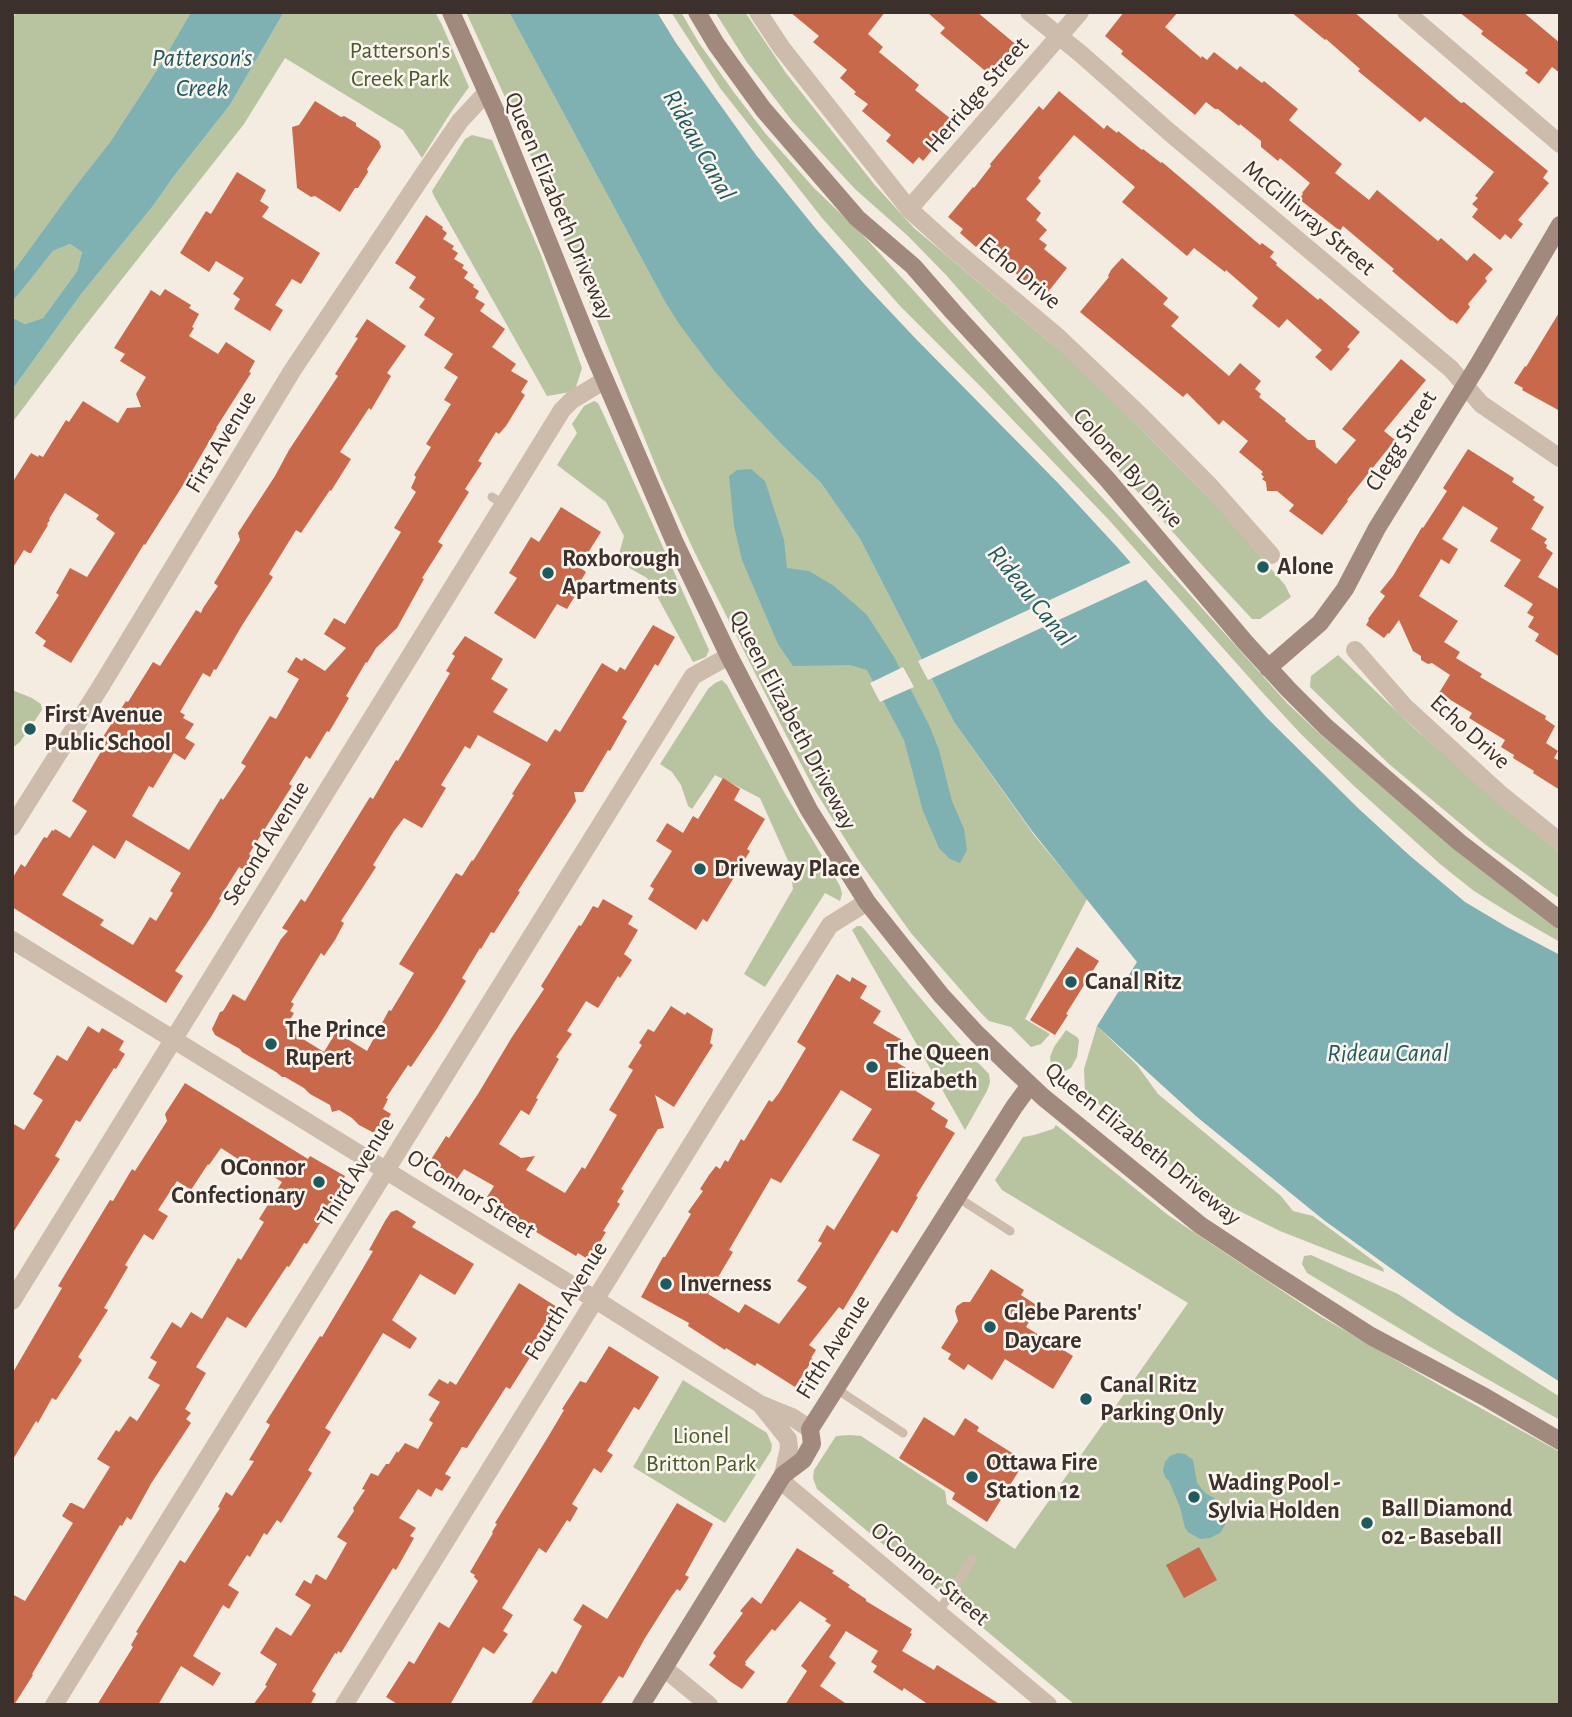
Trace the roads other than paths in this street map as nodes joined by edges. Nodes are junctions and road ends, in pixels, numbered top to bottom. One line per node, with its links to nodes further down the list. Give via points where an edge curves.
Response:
1 (451, 12): 8 (main road, Queen Elizabeth Driveway)
2 (697, 12): 18 (main road, Colonel By Drive, via 763,109 823,178 858,218 913,267 1107,479)
3 (758, 12): 10 (street, Echo Drive)
4 (1029, 12): 7 (street, McGillivray Street)
5 (1080, 12): 7 (street, Herridge Street)
6 (1406, 12): 9 (street)
7 (1059, 37): 10 (street, Herridge Street); 13 (street, McGillivray Street)
8 (486, 93): 12 (main road, Queen Elizabeth Driveway); 19 (street, First Avenue, via 460,121 292,371)
9 (1560, 144)
10 (909, 209): 15 (street, Echo Drive, via 1142,416)
11 (1560, 225): 13 (main road, Clegg Street)
12 (605, 380): 17 (main road, Queen Elizabeth Driveway); 24 (street, Second Avenue, via 562,410 498,500)
13 (1465, 384): 14 (street, McGillivray Street, via 1481,404); 18 (main road, Clegg Street, via 1332,608)
14 (1560, 458)
15 (1271, 555)
16 (1355, 650): 20 (street, Echo Drive, via 1405,707)
17 (729, 656): 21 (main road, Queen Elizabeth Driveway, via 808,810); 26 (street, Third Avenue, via 693,676)
18 (1268, 668): 22 (main road, Colonel By Drive, via 1326,727 1458,842)
19 (12, 827)
20 (1560, 842)
21 (867, 902): 25 (main road, Queen Elizabeth Driveway, via 941,995); 29 (street, Fourth Avenue, via 830,925)
22 (1560, 920)
23 (12, 940): 24 (street, O'Connor Street)
24 (173, 1040): 26 (street, O'Connor Street); 30 (street, Second Avenue)
25 (1030, 1085): 27 (main road, Fifth Avenue); 35 (main road, Queen Elizabeth Driveway, via 1210,1232 1369,1335)
26 (386, 1170): 29 (street, O'Connor Street); 40 (street, Third Avenue)
27 (957, 1197): 28 (lane); 31 (main road, Fifth Avenue)
28 (1010, 1231)
29 (596, 1300): 32 (street, O'Connor Street); 41 (street, Fourth Avenue)
30 (12, 1301)
31 (835, 1388): 33 (main road, Fifth Avenue); 34 (lane)
32 (761, 1404): 33 (street, O'Connor Street); 36 (street, O'Connor Street, via 788,1439)
33 (810, 1429): 36 (main road, Fifth Avenue, via 810,1448)
34 (903, 1433)
35 (1560, 1441)
36 (782, 1478): 38 (street, O'Connor Street); 39 (main road, Fifth Avenue)
37 (972, 1559): 38 (lane)
38 (938, 1613): 44 (street, O'Connor Street)
39 (664, 1668): 42 (main road, Fifth Avenue); 43 (street)
40 (54, 1705)
41 (344, 1705)
42 (641, 1705)
43 (709, 1705)
44 (1048, 1705)

